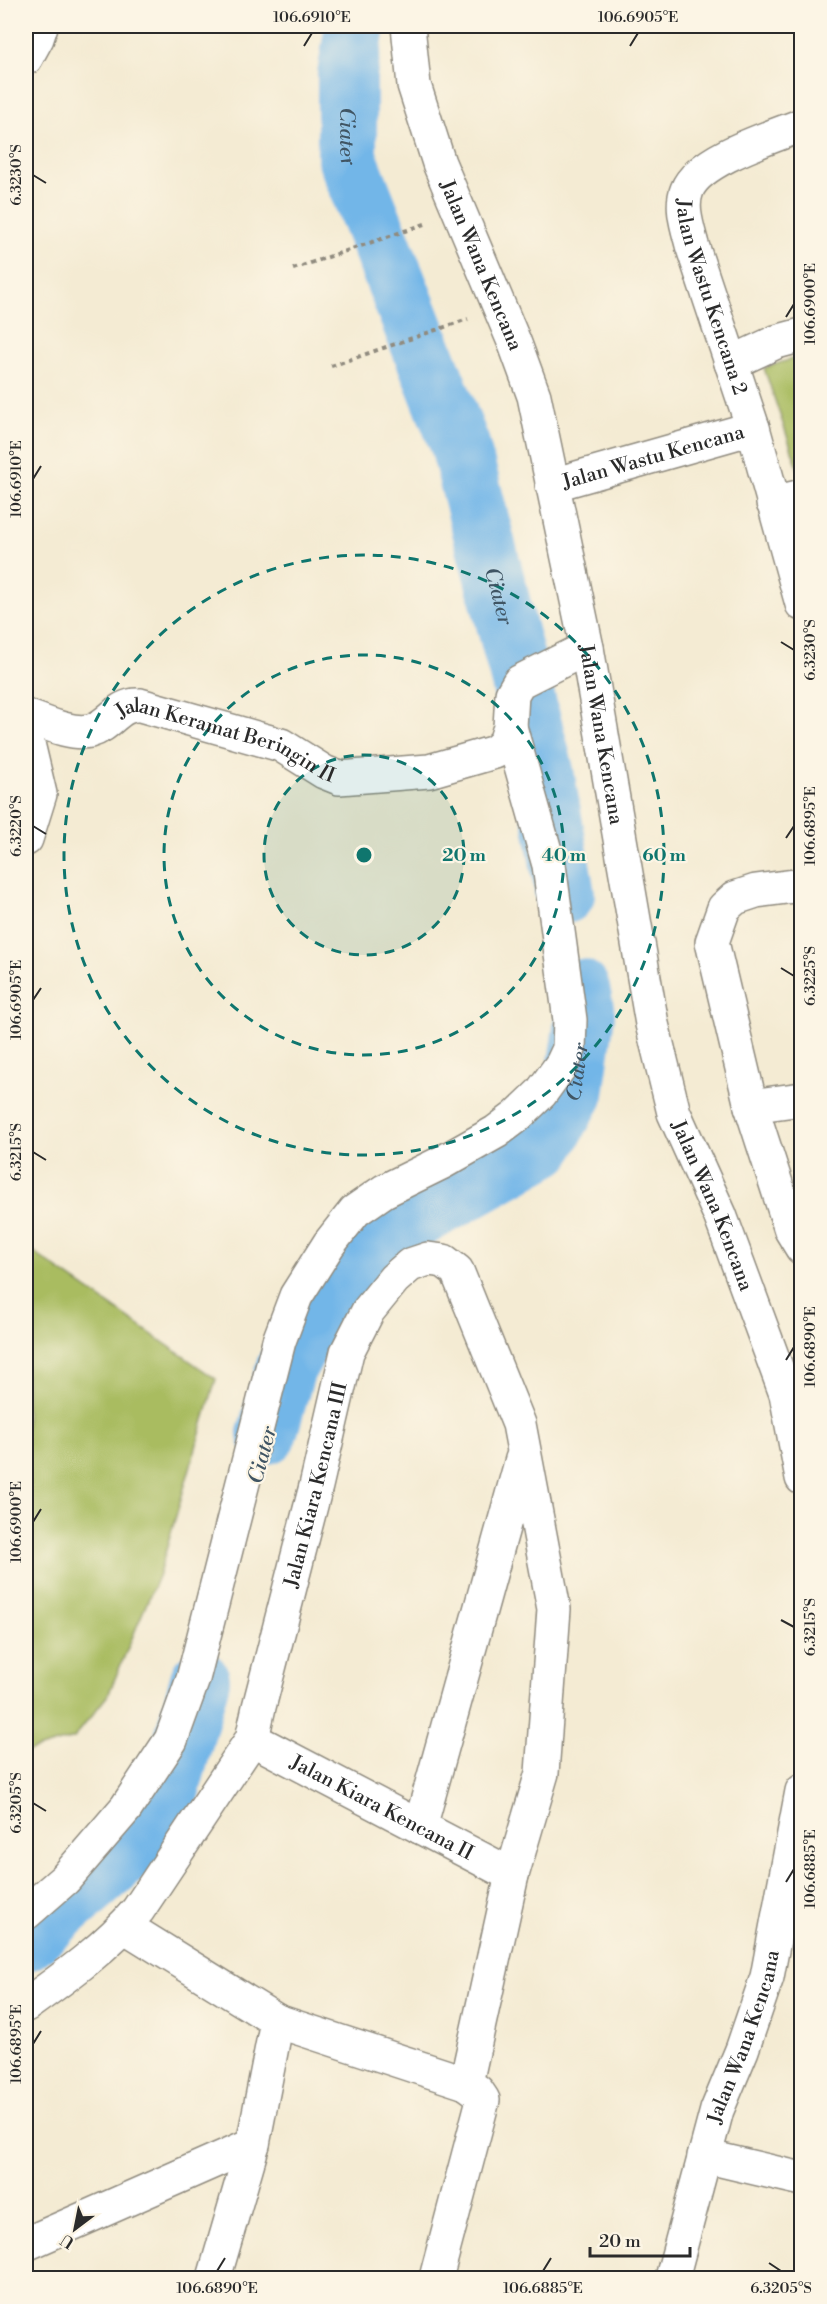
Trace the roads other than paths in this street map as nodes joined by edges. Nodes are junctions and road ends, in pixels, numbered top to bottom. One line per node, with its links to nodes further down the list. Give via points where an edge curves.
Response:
1 (41, 26): 3 (street)
2 (408, 26): 8 (street, Jalan Wana Kencana, via 417,96 439,163 534,396)
3 (26, 58)
4 (801, 124): 6 (street, Jalan Wastu Kencana 2, via 729,154 701,172 687,190 685,215)
5 (801, 335): 6 (street)
6 (731, 363): 7 (street, Jalan Wastu Kencana 2)
7 (753, 428): 8 (street, Jalan Wastu Kencana); 9 (street, Jalan Wastu Kencana)
8 (552, 485): 11 (street, Jalan Wana Kencana)
9 (787, 500): 10 (street, Jalan Wastu Kencana)
10 (801, 604)
11 (578, 653): 13 (street, Jalan Keramat Beringin II, via 519,682 512,694); 21 (street, Jalan Wana Kencana, via 652,1023 674,1113 720,1215 786,1394)
12 (26, 716): 13 (street, Jalan Keramat Beringin II, via 76,731 92,730 124,706 148,706 280,745 339,778 429,771 495,752 505,743)
13 (510, 727): 26 (street, via 549,865 570,1020 566,1056 541,1093 496,1132 384,1191 355,1211 296,1296 279,1341 193,1679 171,1740 118,1817 65,1880)
14 (26, 735): 15 (street, via 40,794)
15 (26, 839)
16 (801, 885): 18 (street, via 735,898 724,908 712,942)
17 (801, 1099): 18 (street)
18 (751, 1106): 19 (street, via 791,1230)
19 (801, 1248)
20 (524, 1451): 22 (street, Jalan Kiara Kencana III, via 519,1424 457,1270 444,1261 428,1259 410,1265 368,1311 347,1352); 24 (street); 25 (street, Jalan Kiara Kencana III, via 554,1609 542,1773)
21 (800, 1470)
22 (252, 1739): 24 (street, Jalan Kiara Kencana II); 27 (street, Jalan Kiara Kencana III, via 138,1911)
23 (801, 1791): 32 (street, Jalan Wana Kencana, via 767,1977 717,2110)
24 (420, 1827): 25 (street, Jalan Kiara Kencana II)
25 (512, 1875): 30 (street, Jalan Kiara Kencana III)
26 (26, 1913)
27 (124, 1926): 28 (street, Jalan Kiara Kencana III); 29 (street)
28 (26, 2005)
29 (277, 2021): 30 (street); 31 (street)
30 (475, 2091): 36 (street, Jalan Kiara Kencana III)
31 (253, 2144): 34 (street); 35 (street)
32 (704, 2156): 33 (street); 37 (street, Jalan Wana Kencana)
33 (801, 2179)
34 (26, 2244)
35 (214, 2278)
36 (436, 2278)
37 (672, 2278)

